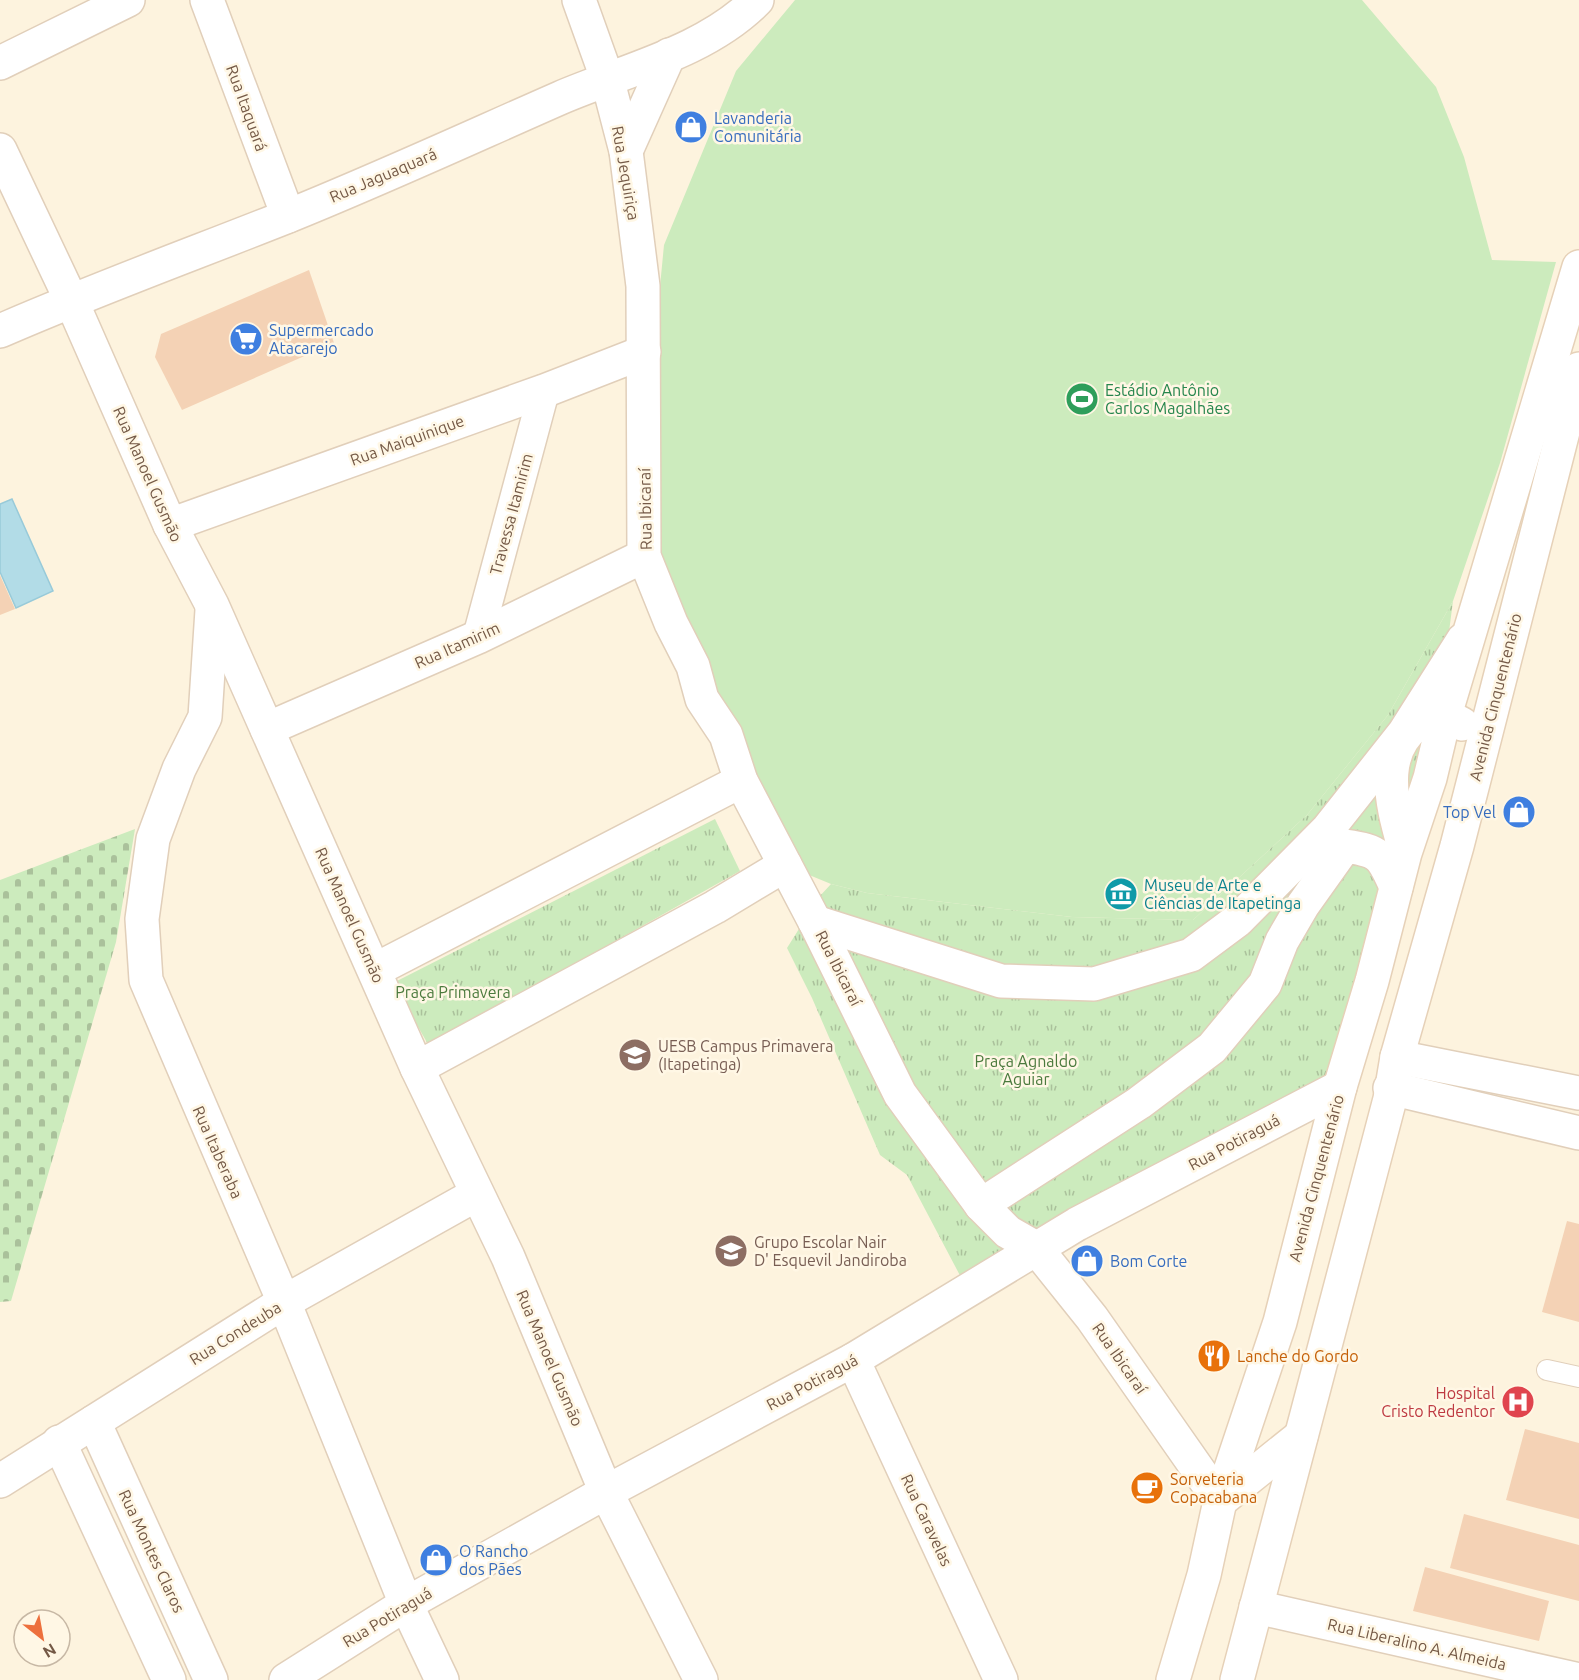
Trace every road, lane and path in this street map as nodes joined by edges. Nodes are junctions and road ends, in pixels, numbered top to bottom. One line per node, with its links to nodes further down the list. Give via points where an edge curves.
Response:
1 (128, 0): 6 (street)
2 (207, 0): 10 (street, Rua Itaquará)
3 (579, 0): 7 (street, Rua Jequiriça)
4 (757, 0): 5 (street, Rua Jaguaquará, via 735,21)
5 (669, 55): 7 (street, Rua Jaguaquará); 9 (street)
6 (0, 63)
7 (607, 78): 9 (street, Rua Jequiriça); 10 (street, Rua Jaguaquará)
8 (0, 150): 12 (street, Rua Manoel Gusmão)
9 (626, 151): 14 (street, Rua Jequiriça, via 643,286)
10 (288, 216): 12 (street, Rua Jaguaquará)
11 (1579, 267): 20 (street, Avenida Cinquentenário)
12 (71, 300): 13 (street, Rua Jaguaquará); 17 (street, Rua Manoel Gusmão)
13 (0, 332)
14 (644, 352): 16 (street, Rua Maiquinique); 18 (street, Rua Ibicaraí)
15 (1579, 369): 33 (street, Avenida Cinquentenário, via 1460,834)
16 (544, 390): 17 (street, Rua Maiquinique); 21 (street, Travessa Itamirim)
17 (170, 525): 19 (street, Rua Manoel Gusmão)
18 (644, 556): 21 (street, Rua Itamirim); 25 (street, Rua Ibicaraí, via 693,666 702,699 726,735)
19 (212, 605): 23 (street, Rua Manoel Gusmão); 42 (street, Rua Itaberaba, via 206,717 179,769 153,839 142,920 146,980)
20 (1472, 625): 22 (street, Avenida Cinquentenário); 24 (street)
21 (478, 637): 23 (street, Rua Itamirim)
22 (1445, 715): 24 (street, via 1434,713); 26 (street, Avenida Cinquentenário, via 1430,778); 33 (street, Avenida Cinquentenário, via 1464,726 1469,744 1430,881)
23 (267, 729): 32 (street, Rua Manoel Gusmão)
24 (1404, 734): 26 (street, Avenida Cinquentenário, via 1391,764 1397,823); 29 (street, via 1328,829)
25 (741, 781): 27 (street, Rua Ibicaraí); 32 (street)
26 (1405, 853): 28 (street, Avenida Cinquentenário)
27 (785, 865): 30 (street, Rua Ibicaraí); 34 (street)
28 (1396, 887): 31 (street, via 1386,865 1373,850 1346,846 1303,905 1282,941); 36 (street, Avenida Cinquentenário)
29 (1238, 920): 30 (street, via 1191,955 1094,984 1001,981); 31 (street, via 1259,933)
30 (815, 922): 40 (street, Rua Ibicaraí, via 900,1094)
31 (1275, 963): 40 (street, via 1265,984 1212,1048 1139,1103)
32 (375, 970): 34 (street, Rua Manoel Gusmão)
33 (1407, 1023): 35 (street, Avenida Cinquentenário)
34 (417, 1068): 39 (street, Rua Manoel Gusmão)
35 (1394, 1072): 37 (street); 38 (street); 47 (street, Avenida Cinquentenário)
36 (1340, 1087): 41 (street, Rua Potiraguá); 51 (street, Avenida Cinquentenário, via 1280,1322)
37 (1579, 1093)
38 (1579, 1133)
39 (477, 1194): 42 (street, Rua Condeuba); 50 (street, Rua Manoel Gusmão, via 508,1257)
40 (981, 1205): 41 (street, Rua Ibicaraí, via 1008,1232)
41 (1036, 1248): 43 (street, Rua Potiraguá); 51 (street, Rua Ibicaraí, via 1092,1318)
42 (284, 1302): 46 (street, Rua Condeuba); 52 (street, Rua Itaberaba)
43 (854, 1360): 50 (street, Rua Potiraguá); 59 (street, Rua Caravelas)
44 (1547, 1370): 45 (lane)
45 (1579, 1377)
46 (93, 1422): 48 (street, Rua Condeuba); 55 (street, Rua Montes Claros)
47 (1301, 1436): 51 (street); 53 (street, Avenida Cinquentenário)
48 (59, 1442): 49 (street, Rua Condeuba); 54 (street)
49 (0, 1481)
50 (606, 1492): 52 (street, Rua Potiraguá); 58 (street, Rua Manoel Gusmão)
51 (1221, 1501): 60 (street, Avenida Cinquentenário)
52 (406, 1604): 56 (street, Rua Potiraguá); 57 (street, Rua Itaberaba)
53 (1256, 1607): 61 (street, Avenida Cinquentenário); 62 (street, Rua Liberalino A. Almeida)
54 (169, 1680)
55 (211, 1680)
56 (286, 1680)
57 (442, 1680)
58 (701, 1680)
59 (1001, 1680)
60 (1173, 1680)
61 (1237, 1680)
62 (1579, 1680)

